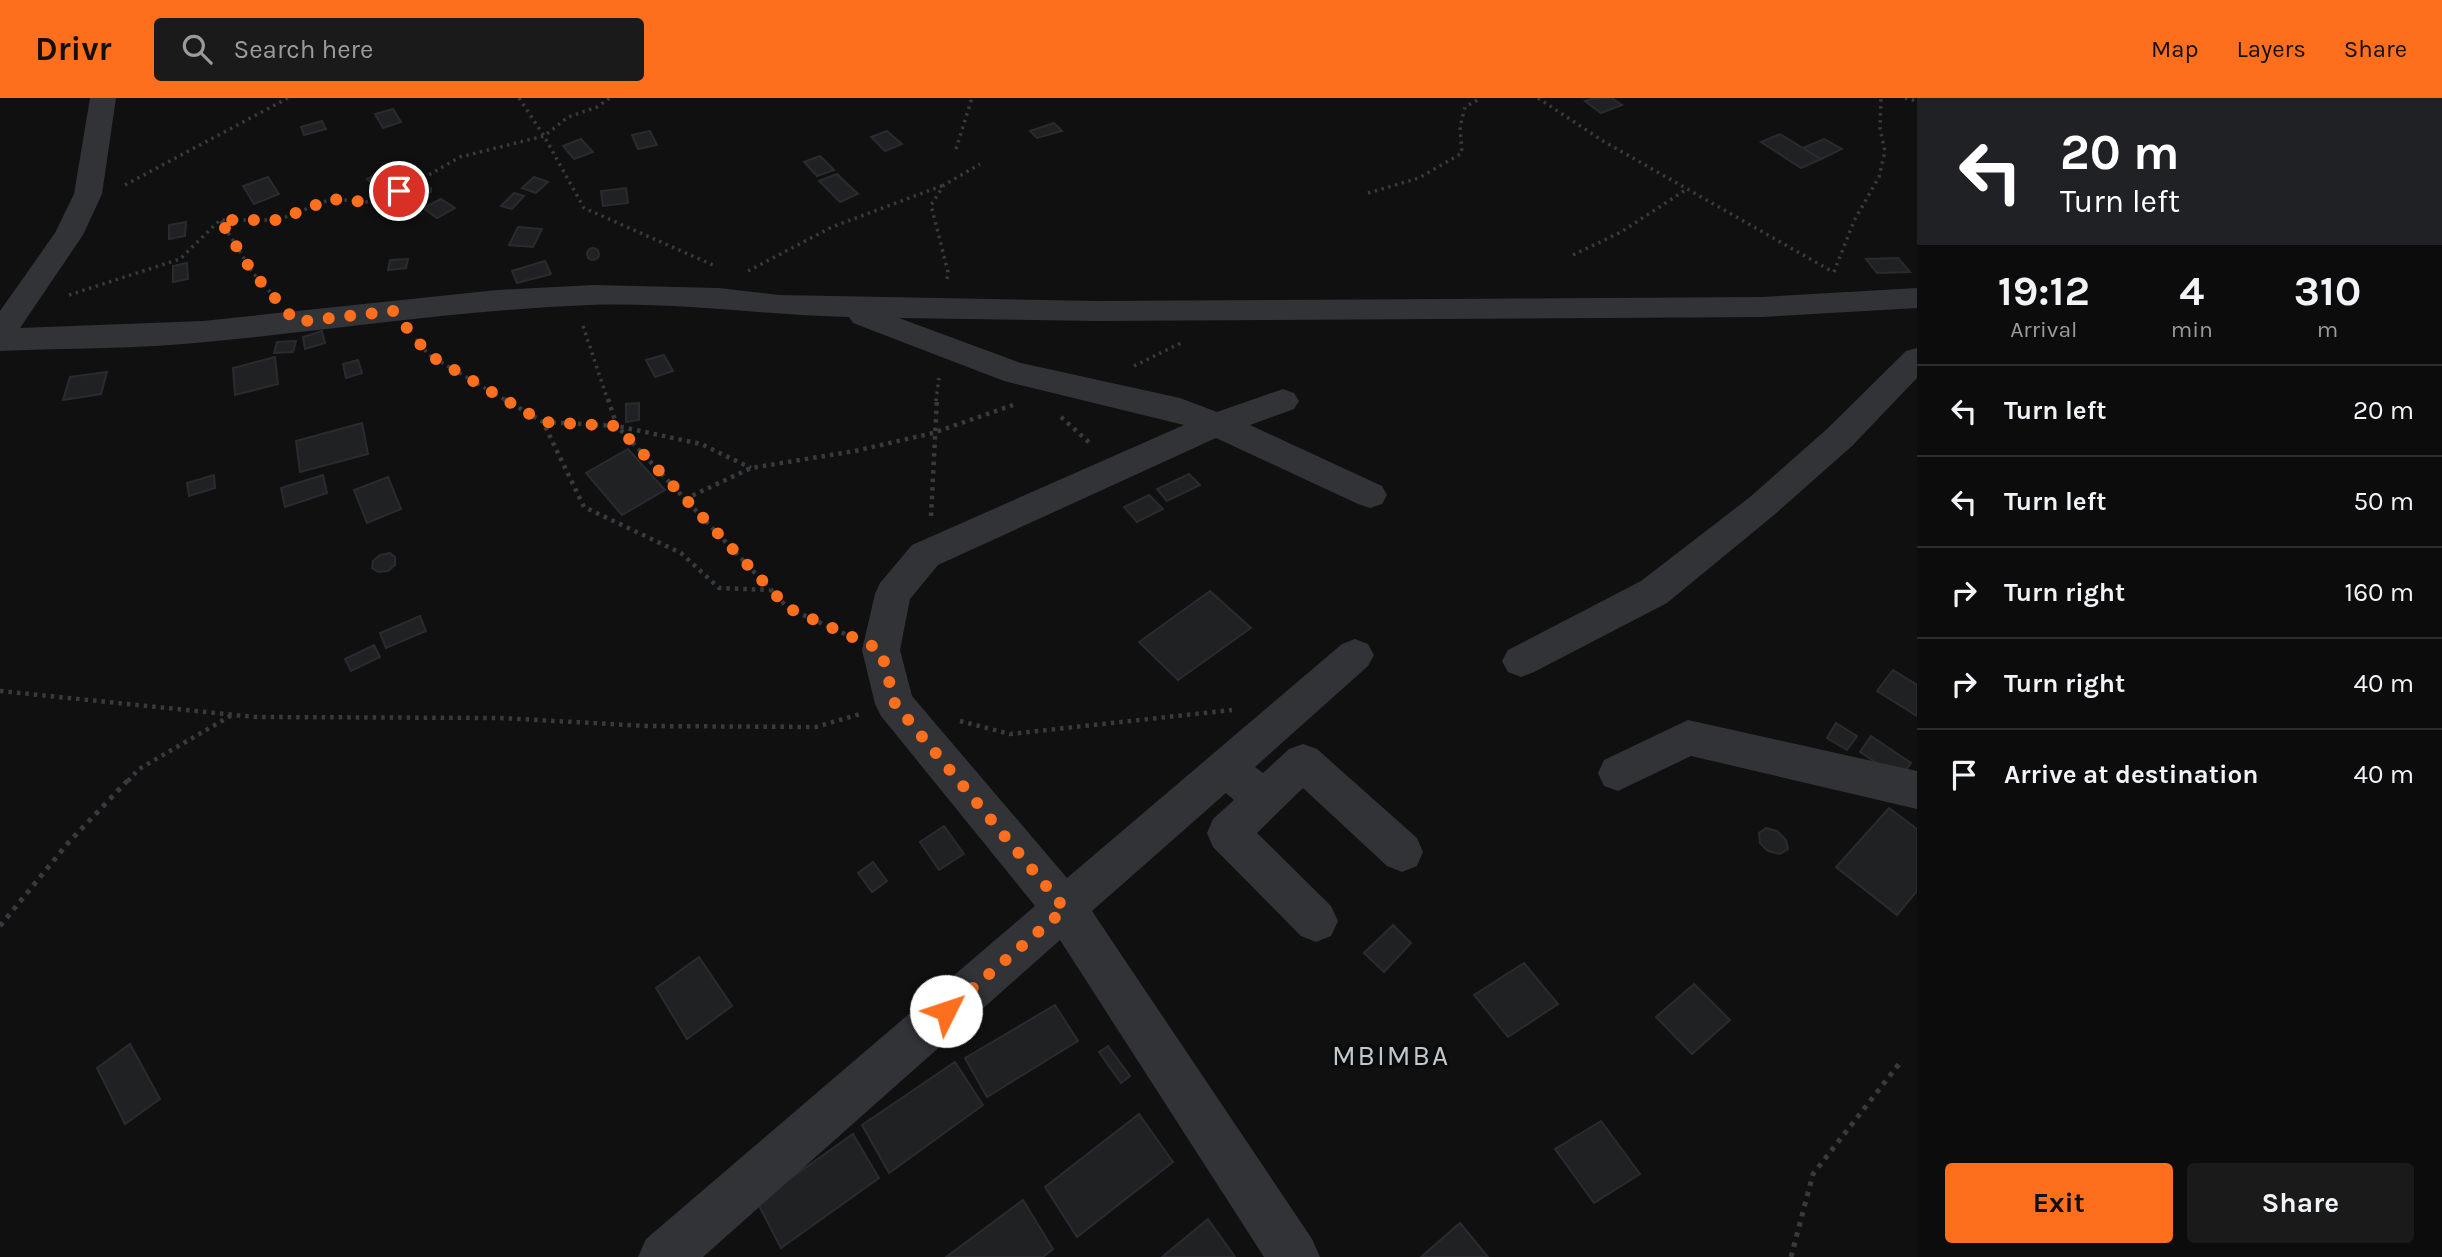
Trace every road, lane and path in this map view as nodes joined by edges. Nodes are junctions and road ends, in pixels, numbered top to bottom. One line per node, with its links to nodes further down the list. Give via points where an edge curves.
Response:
1 (103, 98): 17 (street, via 88,194)
2 (288, 98): 17 (path)
3 (519, 98): 11 (path)
4 (610, 98): 11 (path, via 568,117)
5 (972, 98): 12 (path)
6 (1481, 98): 16 (path, via 1465,107 1460,127 1462,153 1419,178)
7 (1538, 98): 15 (path)
8 (1881, 98): 20 (path, via 1885,151 1879,177)
9 (1905, 98): 10 (path)
10 (1914, 100)
11 (544, 136): 18 (path, via 460,157 399,191 368,202 331,199 278,220); 21 (path, via 584,208)
12 (956, 149)
13 (980, 164): 14 (path)
14 (944, 185): 21 (path, via 832,227 770,257); 26 (path, via 931,205 948,272)
15 (1687, 188): 19 (path, via 1621,232); 20 (path)
16 (1368, 192)
17 (78, 214): 29 (street)
18 (220, 220): 28 (path, via 253,273); 29 (path, via 180,259)
19 (1573, 255)
20 (1833, 272): 24 (path)
21 (729, 288): 22 (street); 25 (street, via 779,305)
22 (593, 295): 27 (street); 39 (path, via 582,324)
23 (1917, 298): 24 (street)
24 (1825, 303): 26 (street, via 1531,310)
25 (839, 306): 26 (street); 31 (street)
26 (942, 308)
27 (393, 311): 28 (street); 37 (path, via 429,355)
28 (296, 322): 29 (street, via 203,332)
29 (4, 329)
30 (1185, 341): 34 (path, via 1131,367)
31 (943, 346): 33 (street); 40 (path)
32 (1917, 359): 49 (street, via 1840,437 1654,592)
33 (1015, 373): 34 (street); 35 (path)
34 (1073, 384): 38 (street, via 1180,410)
35 (1037, 397): 40 (path); 41 (path)
36 (1283, 401): 38 (street)
37 (543, 422): 39 (path); 46 (path, via 584,508 681,553 719,588)
38 (1215, 425): 41 (street); 43 (street)
39 (617, 426): 42 (path, via 701,444); 44 (path)
40 (933, 433): 42 (path); 45 (path, via 934,496)
41 (1118, 467): 45 (street)
42 (751, 468): 44 (path)
43 (1370, 495)
44 (685, 499): 46 (path)
45 (925, 555): 47 (street, via 893,594)
46 (771, 590): 47 (path, via 788,608)
47 (881, 650): 52 (street)
48 (1355, 655): 51 (street)
49 (1521, 661)
50 (0, 691): 53 (path)
51 (1301, 703): 54 (path, via 1010,734); 55 (street)
52 (895, 704): 53 (path, via 816,727); 60 (street)
53 (233, 715): 62 (path, via 139,769 68,843)
54 (959, 720)
55 (1227, 767): 58 (street); 60 (street)
56 (1618, 773): 57 (street, via 1688,738)
57 (1917, 790)
58 (1263, 800): 59 (street, via 1303,762); 61 (street, via 1228,833)
59 (1402, 852)
60 (1065, 909): 64 (street); 65 (street)
61 (1316, 920)
62 (0, 926)
63 (1899, 1064): 66 (path, via 1813,1174)
64 (664, 1257)
65 (1294, 1257)
66 (1791, 1257)

